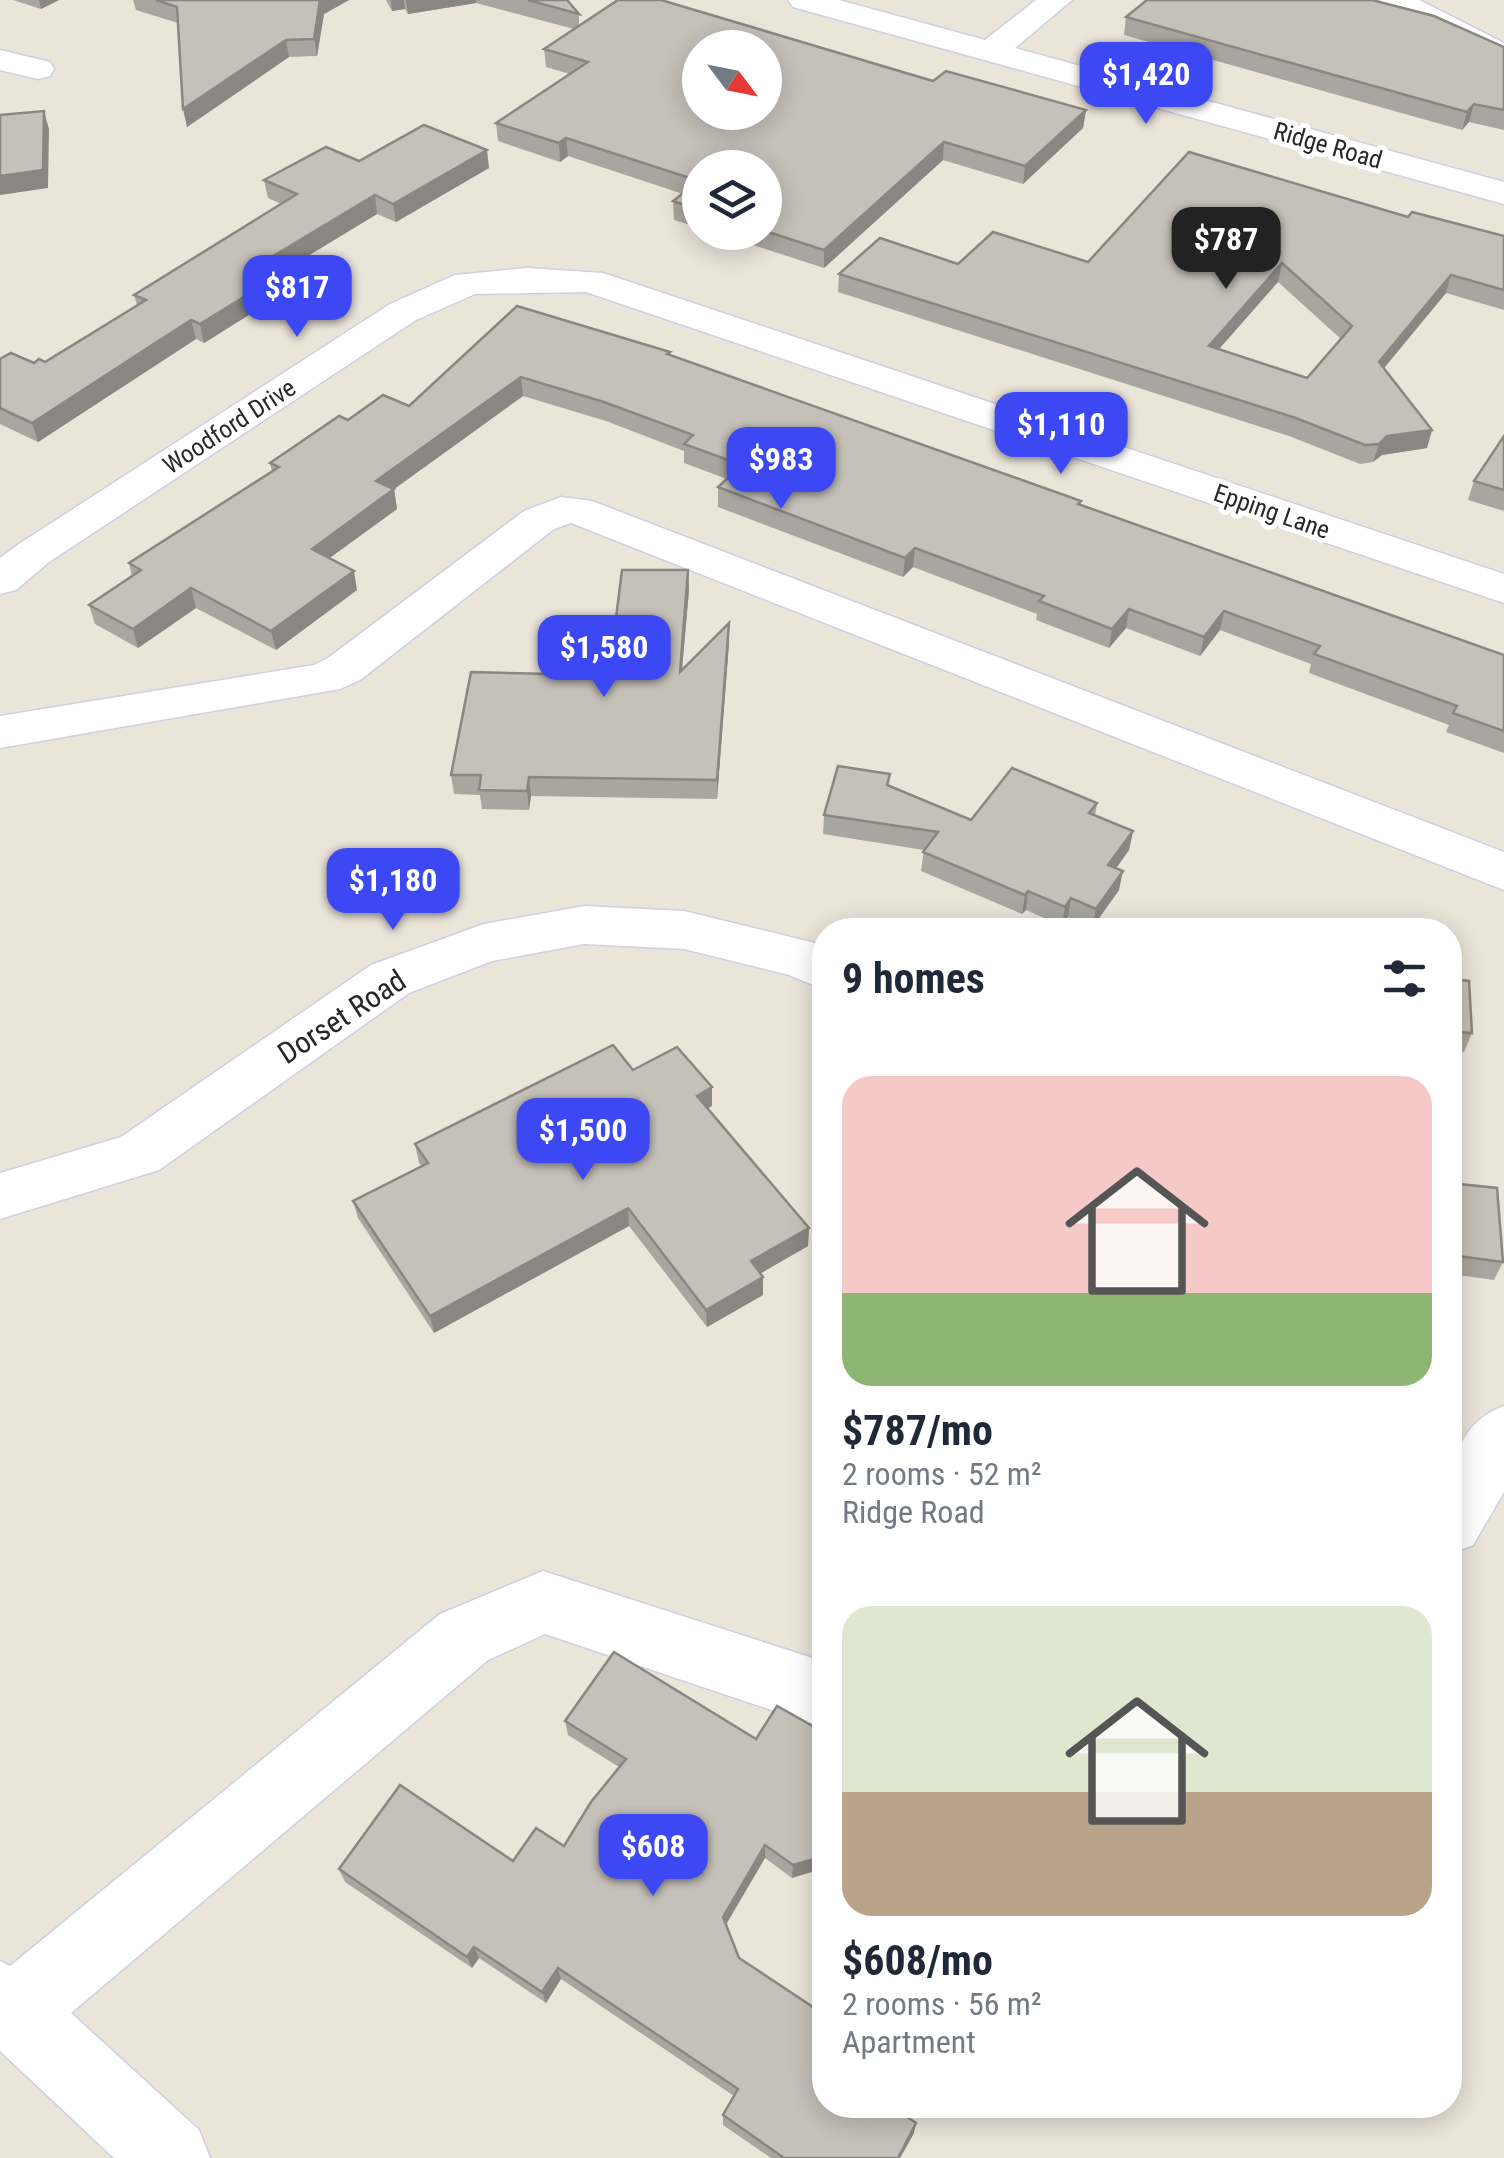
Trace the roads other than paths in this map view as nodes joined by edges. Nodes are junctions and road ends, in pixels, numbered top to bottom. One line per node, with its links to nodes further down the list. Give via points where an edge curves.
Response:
1 (804, 0): 4 (street, Ridge Road)
2 (1056, 0): 4 (street)
3 (1395, 0): 5 (street)
4 (991, 51): 8 (street, Ridge Road)
5 (1504, 56)
6 (0, 60): 7 (street)
7 (38, 69)
8 (1504, 194)
9 (641, 298): 10 (street, Woodford Drive, via 590,281 468,283 403,312); 11 (street, Epping Lane)
10 (0, 580)
11 (1504, 589)
12 (0, 732): 13 (street, via 324,678 540,520 576,510)
13 (1504, 872)
14 (812, 964): 15 (street, Dorset Road, via 684,930 584,925 484,943 390,979 138,1154)
15 (0, 1196)
16 (1504, 1434): 17 (street)
17 (1462, 1504)
18 (812, 1691): 19 (street, via 544,1602 464,1637)
19 (6, 2006): 20 (street)
20 (172, 2158)

